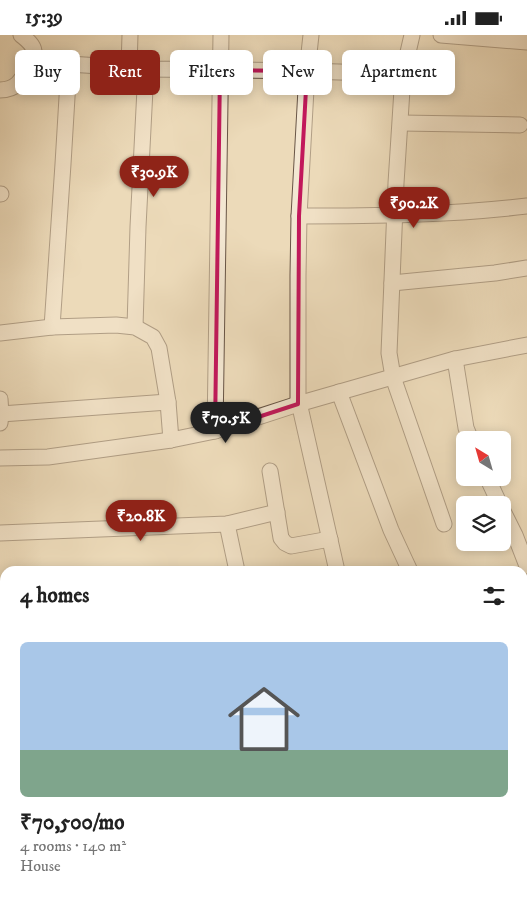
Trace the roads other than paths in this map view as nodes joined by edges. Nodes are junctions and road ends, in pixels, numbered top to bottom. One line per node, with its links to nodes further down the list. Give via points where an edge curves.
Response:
1 (22, 35): 8 (street)
2 (130, 35): 9 (street)
3 (221, 35): 10 (street)
4 (311, 35): 11 (street)
5 (412, 35): 12 (street)
6 (441, 35): 7 (street)
7 (527, 42)
8 (33, 50)
9 (130, 50)
10 (221, 50)
11 (309, 50)
12 (409, 50)
13 (15, 85): 14 (street)
14 (0, 90)
15 (67, 95): 27 (street)
16 (145, 95): 28 (street)
17 (220, 95): 38 (street)
18 (306, 95): 24 (street)
19 (402, 95): 20 (street)
20 (401, 123): 21 (street); 23 (street)
21 (520, 125)
22 (527, 206): 23 (street)
23 (395, 215): 24 (street); 26 (street)
24 (299, 216): 36 (street)
25 (527, 268): 26 (street)
26 (392, 283): 32 (street, via 389,353)
27 (52, 327): 28 (street); 29 (street)
28 (135, 327): 35 (street, via 153,337 159,348)
29 (0, 333)
30 (527, 345): 31 (street)
31 (455, 359): 32 (street); 39 (street)
32 (393, 377): 33 (street); 45 (street)
33 (340, 392): 36 (street); 51 (street)
34 (0, 399): 37 (street)
35 (168, 403): 37 (street); 40 (street)
36 (298, 404): 38 (street); 48 (street)
37 (0, 419)
38 (215, 431): 40 (street)
39 (467, 431)
40 (171, 440): 41 (street, via 48,457)
41 (0, 458)
42 (270, 471): 43 (street)
43 (277, 512): 44 (street); 48 (street, via 281,538 285,543 291,546)
44 (227, 524): 47 (street); 49 (street)
45 (444, 524)
46 (511, 527): 52 (street)
47 (0, 533)
48 (330, 539): 50 (street)
49 (236, 566)
50 (336, 566)
51 (408, 566)
52 (527, 566)

